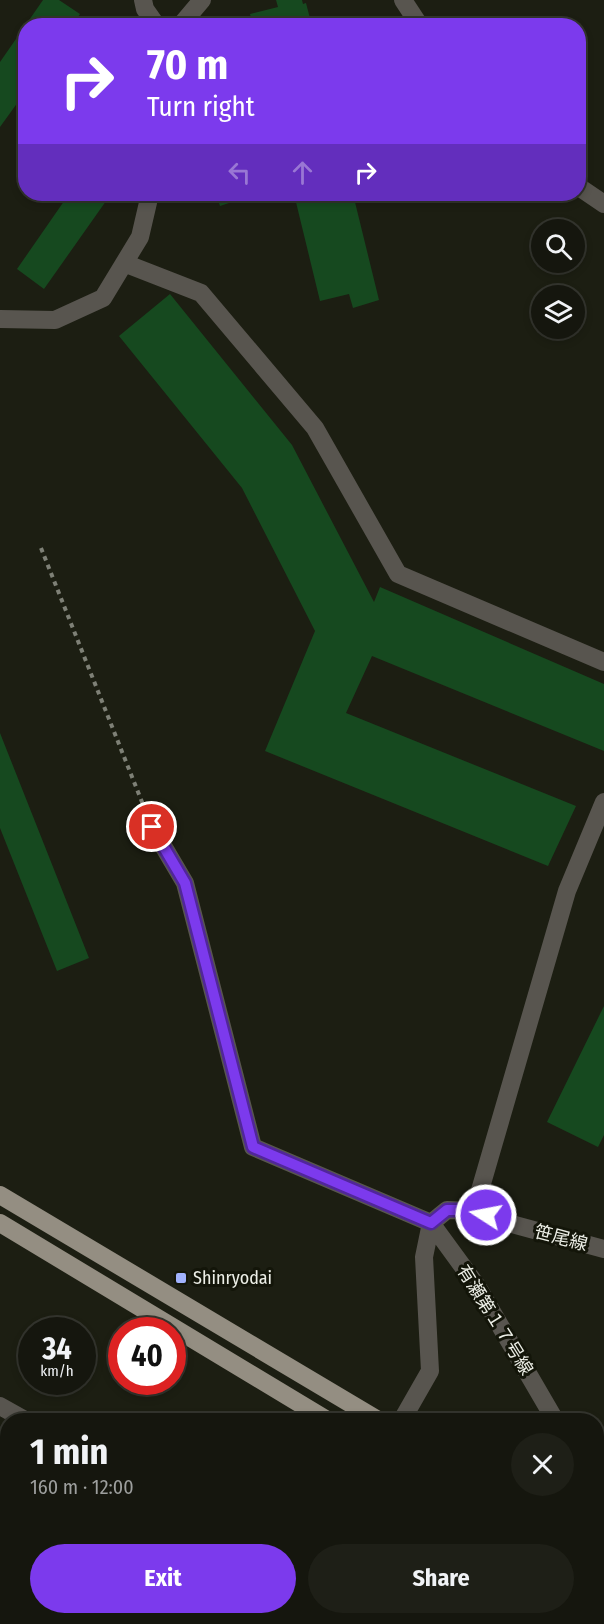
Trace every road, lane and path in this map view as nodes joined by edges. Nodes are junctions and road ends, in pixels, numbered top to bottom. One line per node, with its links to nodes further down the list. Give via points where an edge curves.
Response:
1 (143, 0): 4 (street)
2 (202, 0): 5 (street)
3 (404, 0): 6 (street)
4 (152, 18)
5 (187, 18)
6 (415, 18)
7 (586, 192): 9 (street)
8 (148, 201): 10 (street, via 140,237)
9 (604, 204)
10 (124, 263): 11 (street, via 103,298 55,320); 13 (street, via 201,293 315,428 399,574)
11 (0, 320)
12 (41, 548): 15 (path)
13 (604, 662)
14 (604, 802): 17 (street, via 567,891)
15 (152, 827): 19 (street, via 185,883 253,1147)
16 (0, 1195): 22 (main road)
17 (474, 1210): 19 (street, 笹尾線, via 447,1210); 20 (street, 笹尾線)
18 (0, 1223): 21 (main road)
19 (431, 1223): 23 (street, via 424,1257 430,1371); 24 (street, 有瀬第１７号線, via 477,1286)
20 (604, 1249)
21 (315, 1413)
22 (366, 1413)
23 (406, 1413)
24 (551, 1413)

